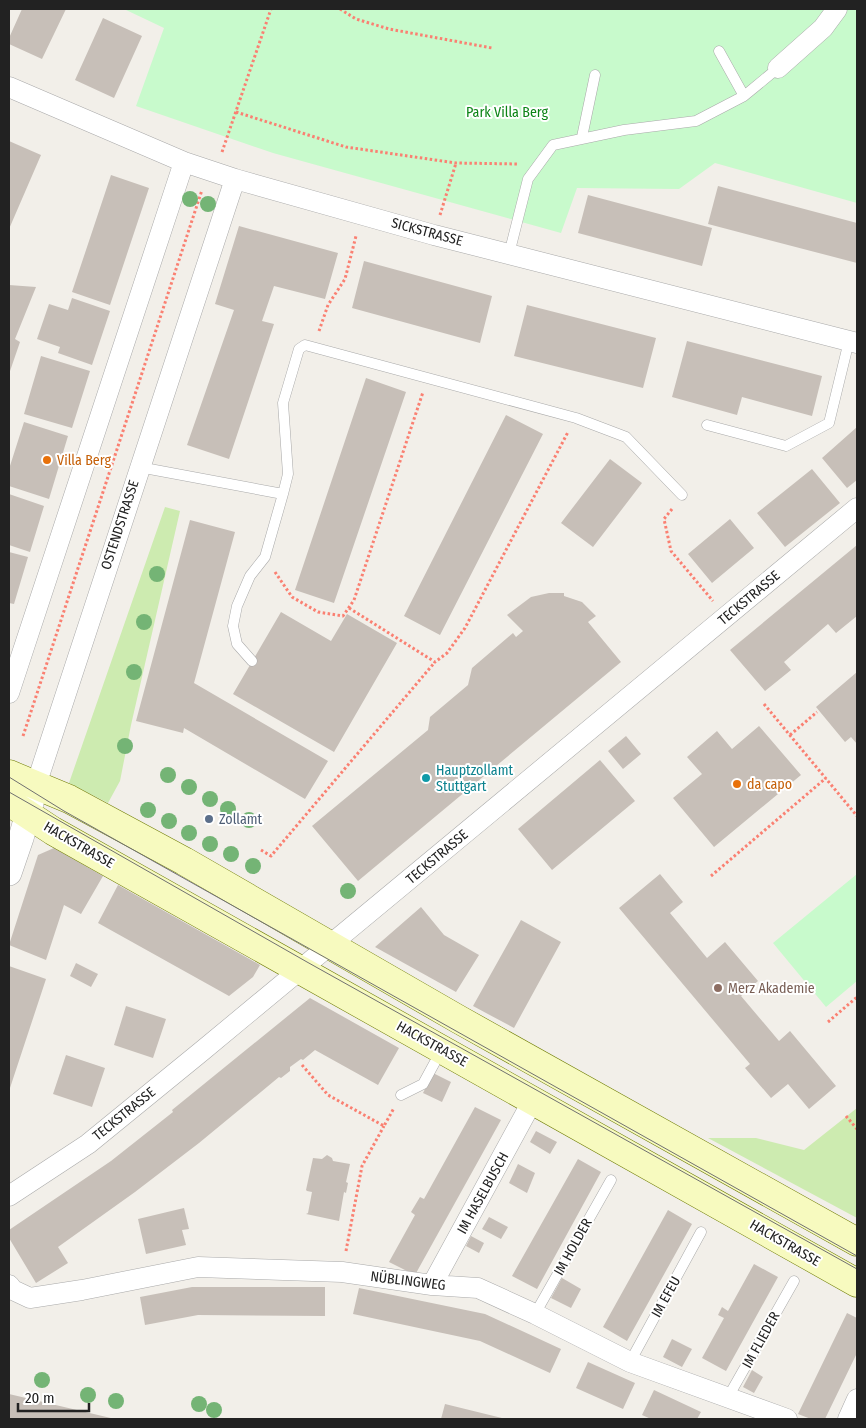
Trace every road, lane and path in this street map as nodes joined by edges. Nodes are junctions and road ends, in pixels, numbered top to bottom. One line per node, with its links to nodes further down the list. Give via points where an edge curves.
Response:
1 (271, 9): 11 (path)
2 (340, 9): 5 (path, via 356,19 390,29)
3 (837, 9): 4 (street)
4 (822, 18): 7 (street)
5 (492, 48)
6 (719, 51): 10 (lane)
7 (778, 68): 10 (lane)
8 (595, 75): 12 (lane)
9 (9, 87): 14 (street, SICKSTRASSE)
10 (744, 96): 12 (lane, via 696,121)
11 (236, 112): 13 (path); 15 (path, via 346,147)
12 (582, 137): 16 (lane, via 553,145)
13 (221, 154)
14 (184, 162): 17 (street, SICKSTRASSE); 20 (street)
15 (456, 163): 16 (path); 19 (path)
16 (538, 165): 24 (lane, via 528,179)
17 (208, 170): 18 (street, SICKSTRASSE); 22 (path)
18 (234, 178): 21 (street, SICKSTRASSE); 23 (street, OSTENDSTRASSE)
19 (442, 208)
20 (168, 209): 22 (path); 39 (street)
21 (362, 214): 24 (street, SICKSTRASSE); 26 (path, via 345,279 328,305)
22 (193, 218): 23 (path); 43 (path)
23 (218, 226): 30 (street, OSTENDSTRASSE)
24 (509, 254): 25 (street, SICKSTRASSE)
25 (853, 342): 29 (lane, via 829,423 786,446)
26 (314, 346): 27 (lane); 31 (lane, via 305,345 299,349 283,403 288,474)
27 (428, 378): 28 (lane); 35 (path)
28 (576, 418): 32 (lane, via 626,437); 38 (path, via 465,628 447,653)
29 (707, 425)
30 (139, 467): 31 (lane); 46 (street, OSTENDSTRASSE)
31 (283, 494): 34 (lane)
32 (682, 495): 36 (path, via 664,519 671,550)
33 (857, 508): 36 (street, TECKSTRASSE)
34 (265, 557): 35 (path, via 292,596 318,612 344,616); 37 (lane, via 250,576 237,606 233,626 237,644)
35 (349, 608): 38 (path)
36 (726, 617): 52 (street, TECKSTRASSE)
37 (252, 661)
38 (435, 662): 49 (path, via 272,856)
39 (9, 694)
40 (764, 704): 42 (path)
41 (817, 712): 42 (path)
42 (790, 735): 45 (path)
43 (23, 736)
44 (9, 774): 46 (main road)
45 (826, 778): 48 (path); 51 (path)
46 (36, 785): 47 (street, OSTENDSTRASSE); 52 (main road, via 69,799 175,856)
47 (18, 808): 50 (street, OSTENDSTRASSE); 53 (main road, HACKSTRASSE)
48 (857, 816)
49 (261, 850)
50 (9, 873)
51 (710, 876)
52 (329, 945): 53 (street, TECKSTRASSE); 66 (main road)
53 (298, 970): 56 (main road, HACKSTRASSE); 64 (street, TECKSTRASSE, via 88,1144)
54 (857, 997): 55 (path)
55 (828, 1022)
56 (442, 1049): 58 (lane, via 423,1084); 59 (main road, HACKSTRASSE)
57 (302, 1065): 61 (path, via 328,1095)
58 (401, 1095): 61 (path)
59 (533, 1100): 69 (main road, HACKSTRASSE); 71 (street, IM HASELBUSCH)
60 (846, 1116): 62 (path)
61 (384, 1126): 67 (path, via 362,1166)
62 (857, 1129)
63 (611, 1180): 72 (lane, IM HOLDER)
64 (9, 1196)
65 (701, 1232): 73 (lane, IM EFEU)
66 (857, 1242)
67 (342, 1272): 70 (street, NÜBLINGWEG, via 198,1267 30,1298); 71 (street, NÜBLINGWEG)
68 (794, 1281): 74 (lane, IM FLIEDER)
69 (857, 1284)
70 (9, 1285)
71 (432, 1286): 72 (street, NÜBLINGWEG, via 478,1288)
72 (535, 1314): 73 (street, NÜBLINGWEG)
73 (630, 1362): 74 (street, NÜBLINGWEG)
74 (727, 1399): 76 (street, NÜBLINGWEG)
75 (857, 1399): 77 (street)
76 (787, 1419)
77 (848, 1419)

